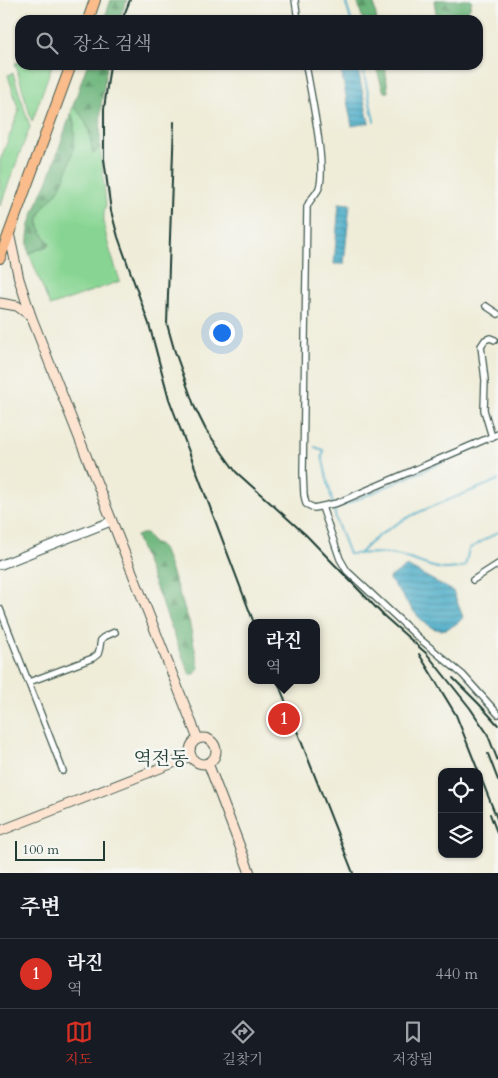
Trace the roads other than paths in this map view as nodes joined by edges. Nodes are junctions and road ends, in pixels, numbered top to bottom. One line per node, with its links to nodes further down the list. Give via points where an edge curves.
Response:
1 (95, 0): 3 (highway)
2 (295, 0): 4 (street)
3 (90, 15)
4 (297, 15)
5 (69, 70): 7 (highway)
6 (307, 70): 15 (street, via 321,165 318,190 307,208 304,494 306,504)
7 (9, 232): 8 (highway); 12 (main road)
8 (0, 258)
9 (0, 303): 12 (main road, via 17,306)
10 (486, 306): 11 (street)
11 (498, 314)
12 (31, 316): 16 (main road)
13 (495, 340): 14 (street, via 484,340 481,346 484,410)
14 (495, 435): 15 (street)
15 (322, 507): 23 (street, via 347,571 420,640 463,675)
16 (112, 521): 18 (street); 24 (main road)
17 (498, 564): 19 (street)
18 (0, 565)
19 (473, 580)
20 (0, 609): 22 (street)
21 (115, 632): 22 (street, via 100,640 98,654 93,658)
22 (28, 682): 27 (street)
23 (498, 714)
24 (198, 739): 25 (main road, via 190,746); 26 (main road, via 208,738 215,746 215,756)
25 (191, 756): 26 (main road, via 198,763); 28 (main road)
26 (208, 763): 29 (main road)
27 (63, 771)
28 (0, 831)
29 (250, 873)

